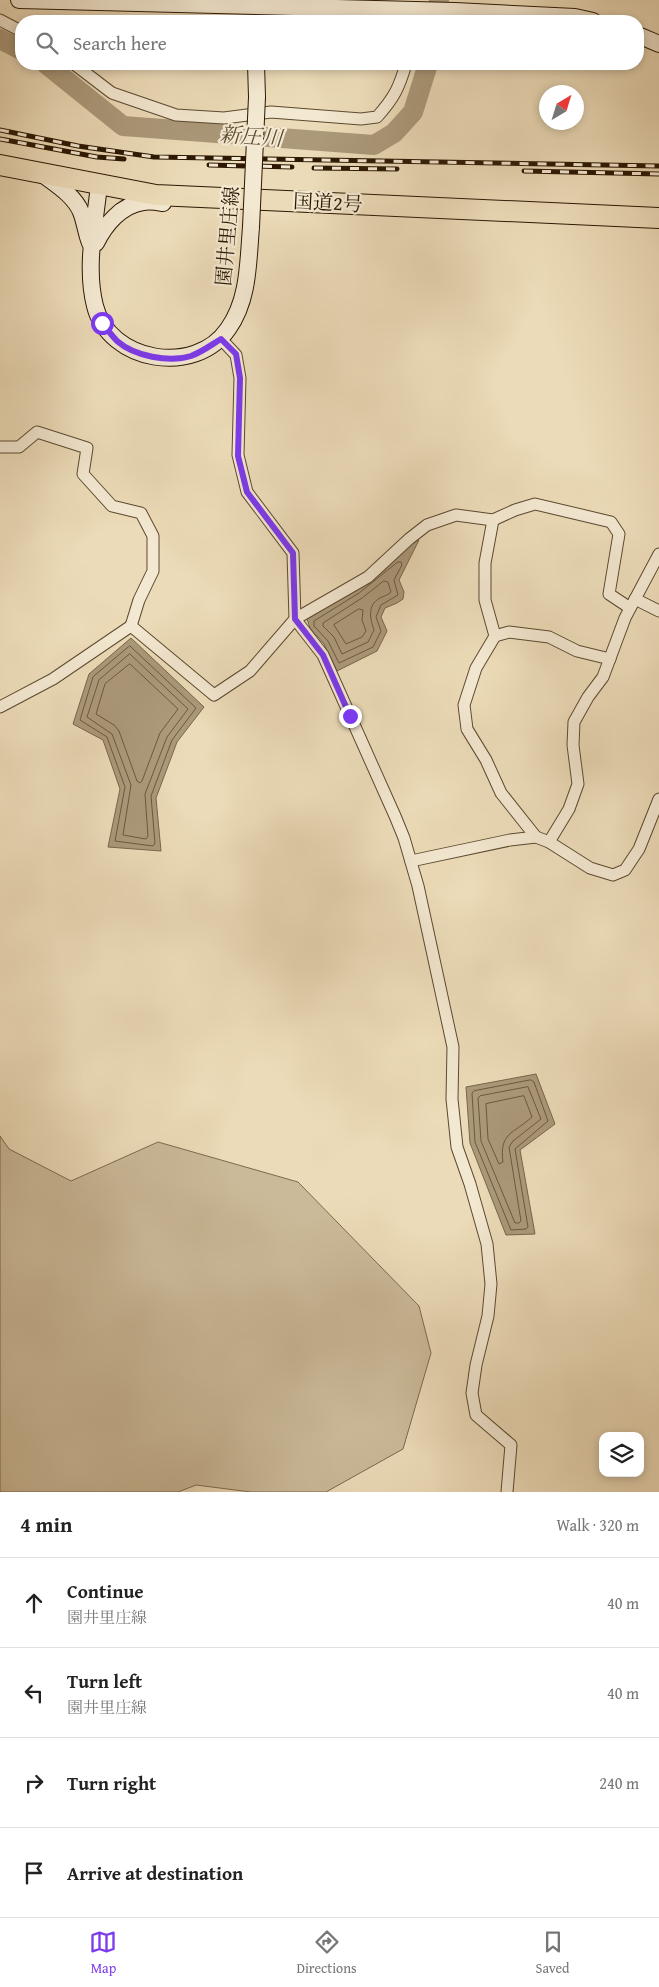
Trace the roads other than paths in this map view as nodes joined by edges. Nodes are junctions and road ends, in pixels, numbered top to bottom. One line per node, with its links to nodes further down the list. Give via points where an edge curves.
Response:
1 (19, 0): 3 (main road)
2 (456, 6): 5 (main road); 6 (main road)
3 (253, 14): 4 (main road)
4 (336, 15)
5 (422, 15)
6 (553, 15)
7 (0, 20): 8 (street)
8 (15, 28)
9 (644, 38): 10 (main road)
10 (659, 44)
11 (82, 70): 13 (street, via 112,92 176,116 224,118 271,112 361,119 377,117 393,99)
12 (256, 70): 20 (main road, 園井里庄線, bridge, via 251,227 245,293 237,315)
13 (404, 70)
14 (0, 165): 15 (highway, 国道2号)
15 (41, 173): 16 (highway, 国道2号); 19 (main road, via 62,189 81,212)
16 (100, 185): 17 (highway, 国道2号, via 156,195); 19 (main road, 園井里庄線)
17 (247, 199): 18 (highway, 国道2号); 19 (main road, via 223,206 144,202 134,205 110,220)
18 (659, 218)
19 (92, 250): 20 (main road, 園井里庄線, via 91,280 95,307 102,323 118,342 152,357 171,358 189,357)
20 (221, 339): 26 (street, via 236,354 240,378 238,456 247,492 293,553)
21 (0, 447): 27 (street, via 19,448 38,432 87,448 83,474 112,506 141,513 153,536 153,571)
22 (493, 520): 24 (street, via 535,504 611,522 619,534 609,594); 26 (street, via 456,515 427,525 368,577); 28 (street, via 485,563 485,600)
23 (659, 554): 24 (street)
24 (632, 604): 25 (street); 29 (street)
25 (659, 611)
26 (295, 619): 27 (street, via 250,670 214,695); 35 (street, via 323,655 395,816)
27 (131, 626): 30 (street, via 53,679)
28 (495, 636): 29 (street, via 509,632 549,637 577,651); 33 (street, via 476,668 464,705 467,729 501,793)
29 (610, 658): 34 (street, via 603,677 574,722 578,784 569,809)
30 (4, 705): 31 (street)
31 (0, 716)
32 (659, 799): 34 (street, via 639,849 624,870 613,875 590,868)
33 (536, 837): 34 (street); 35 (street)
34 (549, 842)
35 (411, 861): 36 (street, via 454,1047 452,1099 457,1147 487,1244 491,1284 488,1316 472,1393 476,1415 511,1445)
36 (507, 1492)

